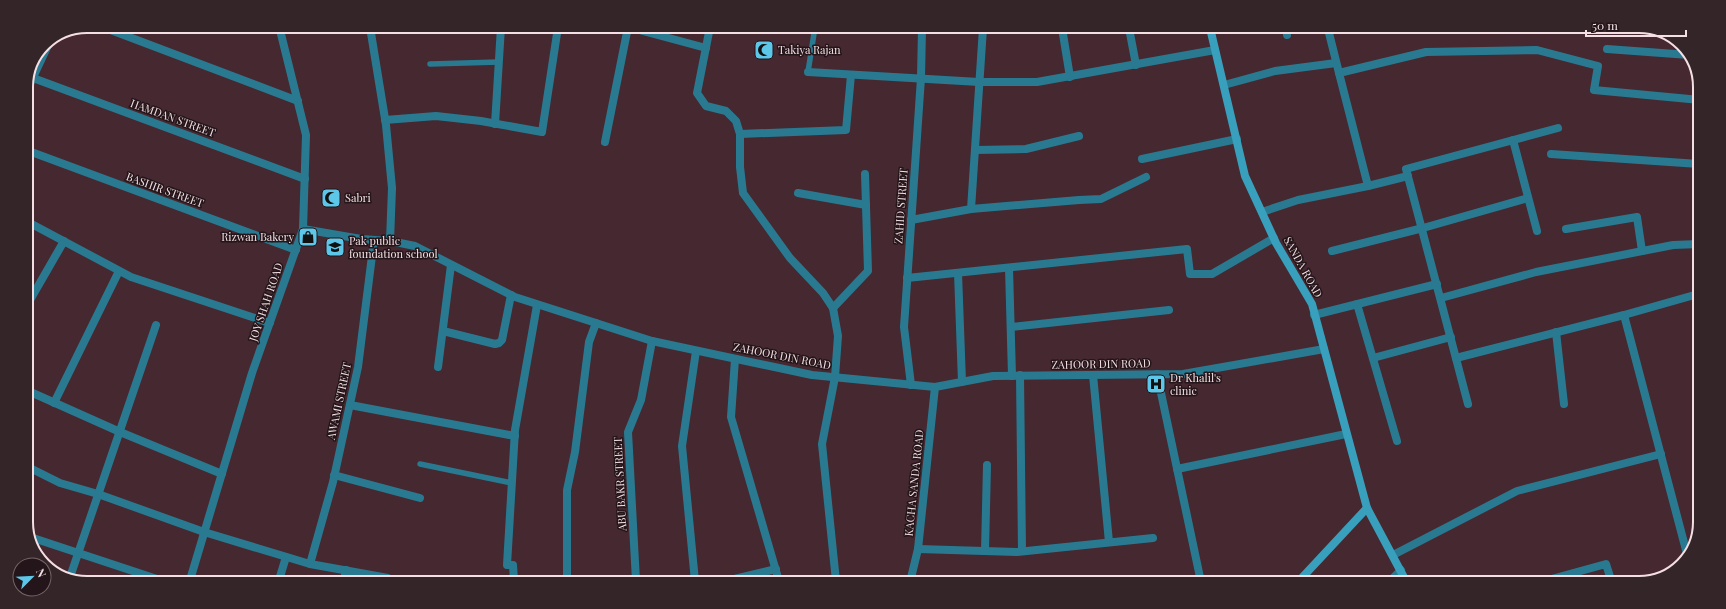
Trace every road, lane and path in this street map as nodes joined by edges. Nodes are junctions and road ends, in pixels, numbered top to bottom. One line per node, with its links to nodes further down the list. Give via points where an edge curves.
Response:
1 (118, 33): 35 (street)
2 (281, 33): 35 (street, JOY SHAH ROAD)
3 (371, 33): 36 (street)
4 (501, 33): 21 (street)
5 (557, 33): 37 (street, via 542,132)
6 (627, 33): 43 (street)
7 (650, 33): 16 (street)
8 (709, 33): 16 (street)
9 (814, 33): 25 (lane)
10 (922, 33): 31 (street, ZAHID STREET)
11 (983, 33): 32 (street)
12 (1063, 33): 29 (street)
13 (1130, 33): 24 (street)
14 (1211, 33): 18 (main road, SANDA ROAD)
15 (1329, 33): 22 (street)
16 (706, 48): 39 (street, via 697,93 706,106 726,111 736,121)
17 (1607, 49): 20 (street)
18 (1215, 50): 24 (street); 33 (main road, SANDA ROAD)
19 (43, 55): 27 (street)
20 (1682, 55)
21 (499, 62): 23 (lane); 37 (street)
22 (1336, 63): 26 (street); 33 (street, via 1275,71)
23 (430, 64)
24 (1136, 65): 29 (street)
25 (808, 72): 28 (street)
26 (1339, 73): 34 (street, via 1426,52 1537,50 1598,66 1594,90); 53 (street)
27 (35, 74)
28 (851, 74): 31 (street); 39 (street, via 846,130)
29 (1070, 77): 32 (street, via 1037,82)
30 (33, 78): 52 (street, HAMDAN STREET)
31 (922, 78): 32 (street); 59 (street, ZAHID STREET)
32 (979, 82): 44 (street)
33 (1224, 85): 41 (main road, SANDA ROAD)
34 (1693, 99)
35 (298, 101): 52 (street, JOY SHAH ROAD, via 306,135)
36 (385, 120): 37 (street, via 436,116); 68 (street, via 392,188)
37 (495, 124)
38 (1558, 128): 42 (street)
39 (740, 134): 85 (street, via 743,193 790,258 823,293)
40 (1079, 136): 44 (street, via 1026,149)
41 (1237, 139): 47 (street); 58 (main road, SANDA ROAD, via 1245,176)
42 (1513, 140): 50 (street, via 1406,169); 55 (street)
43 (605, 142)
44 (975, 150): 57 (street)
45 (33, 153): 70 (street, BASHIR STREET)
46 (1551, 154): 48 (street)
47 (1142, 158)
48 (1693, 164)
49 (865, 174): 56 (street)
50 (1408, 176): 53 (street); 61 (street)
51 (1146, 177): 57 (street, via 1101,199)
52 (305, 179): 62 (street, JOY SHAH ROAD)
53 (1368, 186): 58 (street, via 1298,200)
54 (798, 193): 56 (street)
55 (1528, 198): 61 (street); 64 (street)
56 (866, 205): 85 (street, via 868,271)
57 (971, 209): 59 (street)
58 (1262, 212): 65 (main road, SANDA ROAD)
59 (911, 220): 77 (street, ZAHID STREET)
60 (33, 225): 67 (street)
61 (1422, 228): 71 (street); 78 (street)
62 (303, 229): 66 (street, ZAHOOR DIN ROAD); 70 (street, JOY SHAH ROAD)
63 (1566, 229): 72 (street, via 1637,217)
64 (1537, 231)
65 (1274, 238): 74 (street, via 1212,274 1190,274 1187,250); 87 (main road, SANDA ROAD, via 1312,304)
66 (374, 240): 68 (street, ZAHOOR DIN ROAD); 114 (street, AWAMI STREET, via 358,367)
67 (64, 241): 75 (street); 79 (street)
68 (390, 241): 73 (street, ZAHOOR DIN ROAD, via 415,246)
69 (1693, 244): 72 (street)
70 (296, 250): 89 (street, JOY SHAH ROAD)
71 (1332, 251)
72 (1642, 251): 82 (street, via 1536,272)
73 (451, 265): 80 (street, ZAHOOR DIN ROAD); 93 (street)
74 (1009, 268): 76 (street); 92 (street)
75 (119, 271): 89 (street); 111 (street)
76 (958, 273): 77 (street); 107 (street)
77 (907, 278): 108 (street, ZAHID STREET, via 904,327)
78 (1437, 284): 82 (street); 83 (street)
79 (33, 295)
80 (511, 295): 84 (street, ZAHOOR DIN ROAD); 93 (street, via 502,340 499,343)
81 (1693, 295): 88 (street)
82 (1441, 298): 95 (street)
83 (1357, 304): 87 (street); 99 (street)
84 (538, 305): 90 (street, ZAHOOR DIN ROAD); 117 (street)
85 (833, 308): 106 (street, via 838,336)
86 (1169, 310): 92 (street)
87 (1314, 314): 97 (main road, SANDA ROAD)
88 (1624, 316): 94 (street); 119 (street)
89 (270, 323): 124 (street, JOY SHAH ROAD, via 252,373)
90 (596, 323): 96 (street, ZAHOOR DIN ROAD); 152 (street, via 589,342 575,452 567,490)
91 (156, 325): 115 (street)
92 (1011, 327): 105 (street)
93 (442, 331): 102 (street)
94 (1556, 332): 100 (street); 113 (street)
95 (1450, 337): 99 (street); 100 (street)
96 (652, 341): 98 (street, ZAHOOR DIN ROAD); 153 (street, ABU BAKR STREET, via 641,400 628,432)
97 (1324, 349): 103 (street, ZAHOOR DIN ROAD, via 1183,374); 116 (main road, SANDA ROAD)
98 (696, 350): 101 (street, ZAHOOR DIN ROAD); 154 (street, via 682,446)
99 (1373, 358): 118 (street)
100 (1456, 358): 112 (street)
101 (735, 359): 106 (street, ZAHOOR DIN ROAD); 142 (street, via 731,417)
102 (438, 367)
103 (1157, 374): 104 (street, ZAHOOR DIN ROAD); 123 (street)
104 (1093, 375): 105 (street, ZAHOOR DIN ROAD); 133 (street)
105 (1016, 376): 107 (street, ZAHOOR DIN ROAD, via 993,376); 137 (street)
106 (835, 378): 108 (street, ZAHOOR DIN ROAD); 157 (street, via 822,444)
107 (962, 382): 109 (street, ZAHOOR DIN ROAD)
108 (911, 385): 109 (street, ZAHOOR DIN ROAD)
109 (935, 387): 134 (street, KACHA SANDA ROAD)
110 (33, 393): 111 (street)
111 (54, 403): 115 (street)
112 (1468, 404)
113 (1564, 404)
114 (350, 405): 117 (street); 125 (street, AWAMI STREET)
115 (120, 432): 124 (street); 127 (street)
116 (1346, 434): 123 (street); 129 (main road, SANDA ROAD)
117 (515, 436): 126 (street)
118 (1397, 441)
119 (1661, 454): 135 (street); 139 (street, via 1517,491)
120 (420, 464): 126 (lane)
121 (987, 465): 136 (street)
122 (33, 469): 127 (street, via 60,482)
123 (1177, 469): 159 (street)
124 (222, 474): 130 (street, JOY SHAH ROAD)
125 (334, 475): 128 (street); 141 (street, AWAMI STREET)
126 (512, 483): 151 (street, via 507,565 513,565)
127 (98, 494): 130 (street); 138 (street)
128 (420, 498)
129 (1367, 508): 139 (main road, SANDA ROAD); 160 (main road)
130 (204, 532): 140 (street); 147 (street, JOY SHAH ROAD)
131 (1153, 538): 133 (street)
132 (36, 539): 138 (street)
133 (1109, 542): 137 (street)
134 (918, 549): 136 (street); 158 (street, KACHA SANDA ROAD)
135 (1686, 549)
136 (985, 551): 137 (street)
137 (1022, 551)
138 (78, 553): 145 (street); 146 (street)
139 (1393, 555): 144 (main road, SANDA ROAD)
140 (286, 557): 141 (street); 148 (street)
141 (310, 564): 143 (street)
142 (776, 569): 155 (street); 156 (street)
143 (346, 570): 149 (street); 150 (street)
144 (1401, 570): 161 (street); 162 (main road, SANDA ROAD)
145 (72, 574)
146 (148, 576)
147 (191, 576)
148 (280, 576)
149 (345, 576)
150 (378, 576)
151 (514, 576)
152 (567, 576)
153 (636, 576)
154 (695, 576)
155 (747, 576)
156 (778, 576)
157 (835, 576)
158 (911, 576)
159 (1200, 576)
160 (1304, 576)
161 (1394, 576)
162 (1404, 576)
163 (1562, 576): 164 (street, via 1606,564)
164 (1610, 576)

